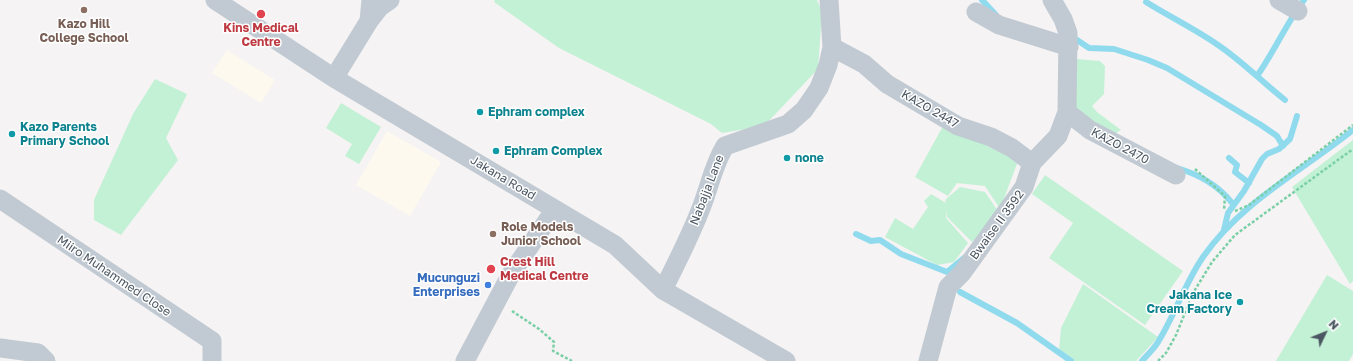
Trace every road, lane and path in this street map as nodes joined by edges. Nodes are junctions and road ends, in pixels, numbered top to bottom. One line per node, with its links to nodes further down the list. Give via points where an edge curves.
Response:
1 (215, 0): 12 (street, Jakana Road)
2 (370, 0): 9 (street)
3 (390, 0): 9 (street, via 380,7)
4 (829, 0): 10 (street, Nabajja Lane)
5 (1052, 0): 11 (street, Bwaise II 3592, via 1063,19)
6 (1279, 0): 7 (street)
7 (1298, 11)
8 (976, 12): 11 (street, via 999,26)
9 (369, 21): 12 (street)
10 (832, 47): 16 (street, KAZO 2447, via 864,64 887,84 958,126 991,137); 23 (street, Nabajja Lane, via 819,88 804,110 788,124 725,146 716,161 703,204)
11 (1069, 47): 13 (street, Bwaise II 3592)
12 (334, 78): 20 (street, Jakana Road)
13 (1067, 112): 16 (street, Bwaise II 3592, via 1058,136); 18 (street, KAZO 2470, via 1090,130)
14 (1353, 125): 22 (path, via 1249,204)
15 (1353, 149): 32 (path, via 1235,236 1212,262 1193,293 1176,335 1166,353)
16 (1032, 163): 31 (street, Bwaise II 3592, via 1024,187 962,273 948,287)
17 (1195, 168): 21 (path, via 1225,196)
18 (1176, 175)
19 (0, 199): 27 (street, Miiro Muhammed Close, via 212,341)
20 (555, 208): 23 (street, Jakana Road, via 615,245); 24 (street, via 511,274)
21 (1224, 210)
22 (1235, 211)
23 (663, 290): 30 (street, Jakana Road)
24 (497, 302): 28 (street); 29 (path, via 539,329 554,342 553,351)
25 (0, 348): 26 (street, via 38,353)
26 (46, 361)
27 (212, 361)
28 (465, 361)
29 (572, 361)
30 (786, 361)
31 (928, 361)
32 (1158, 361)

